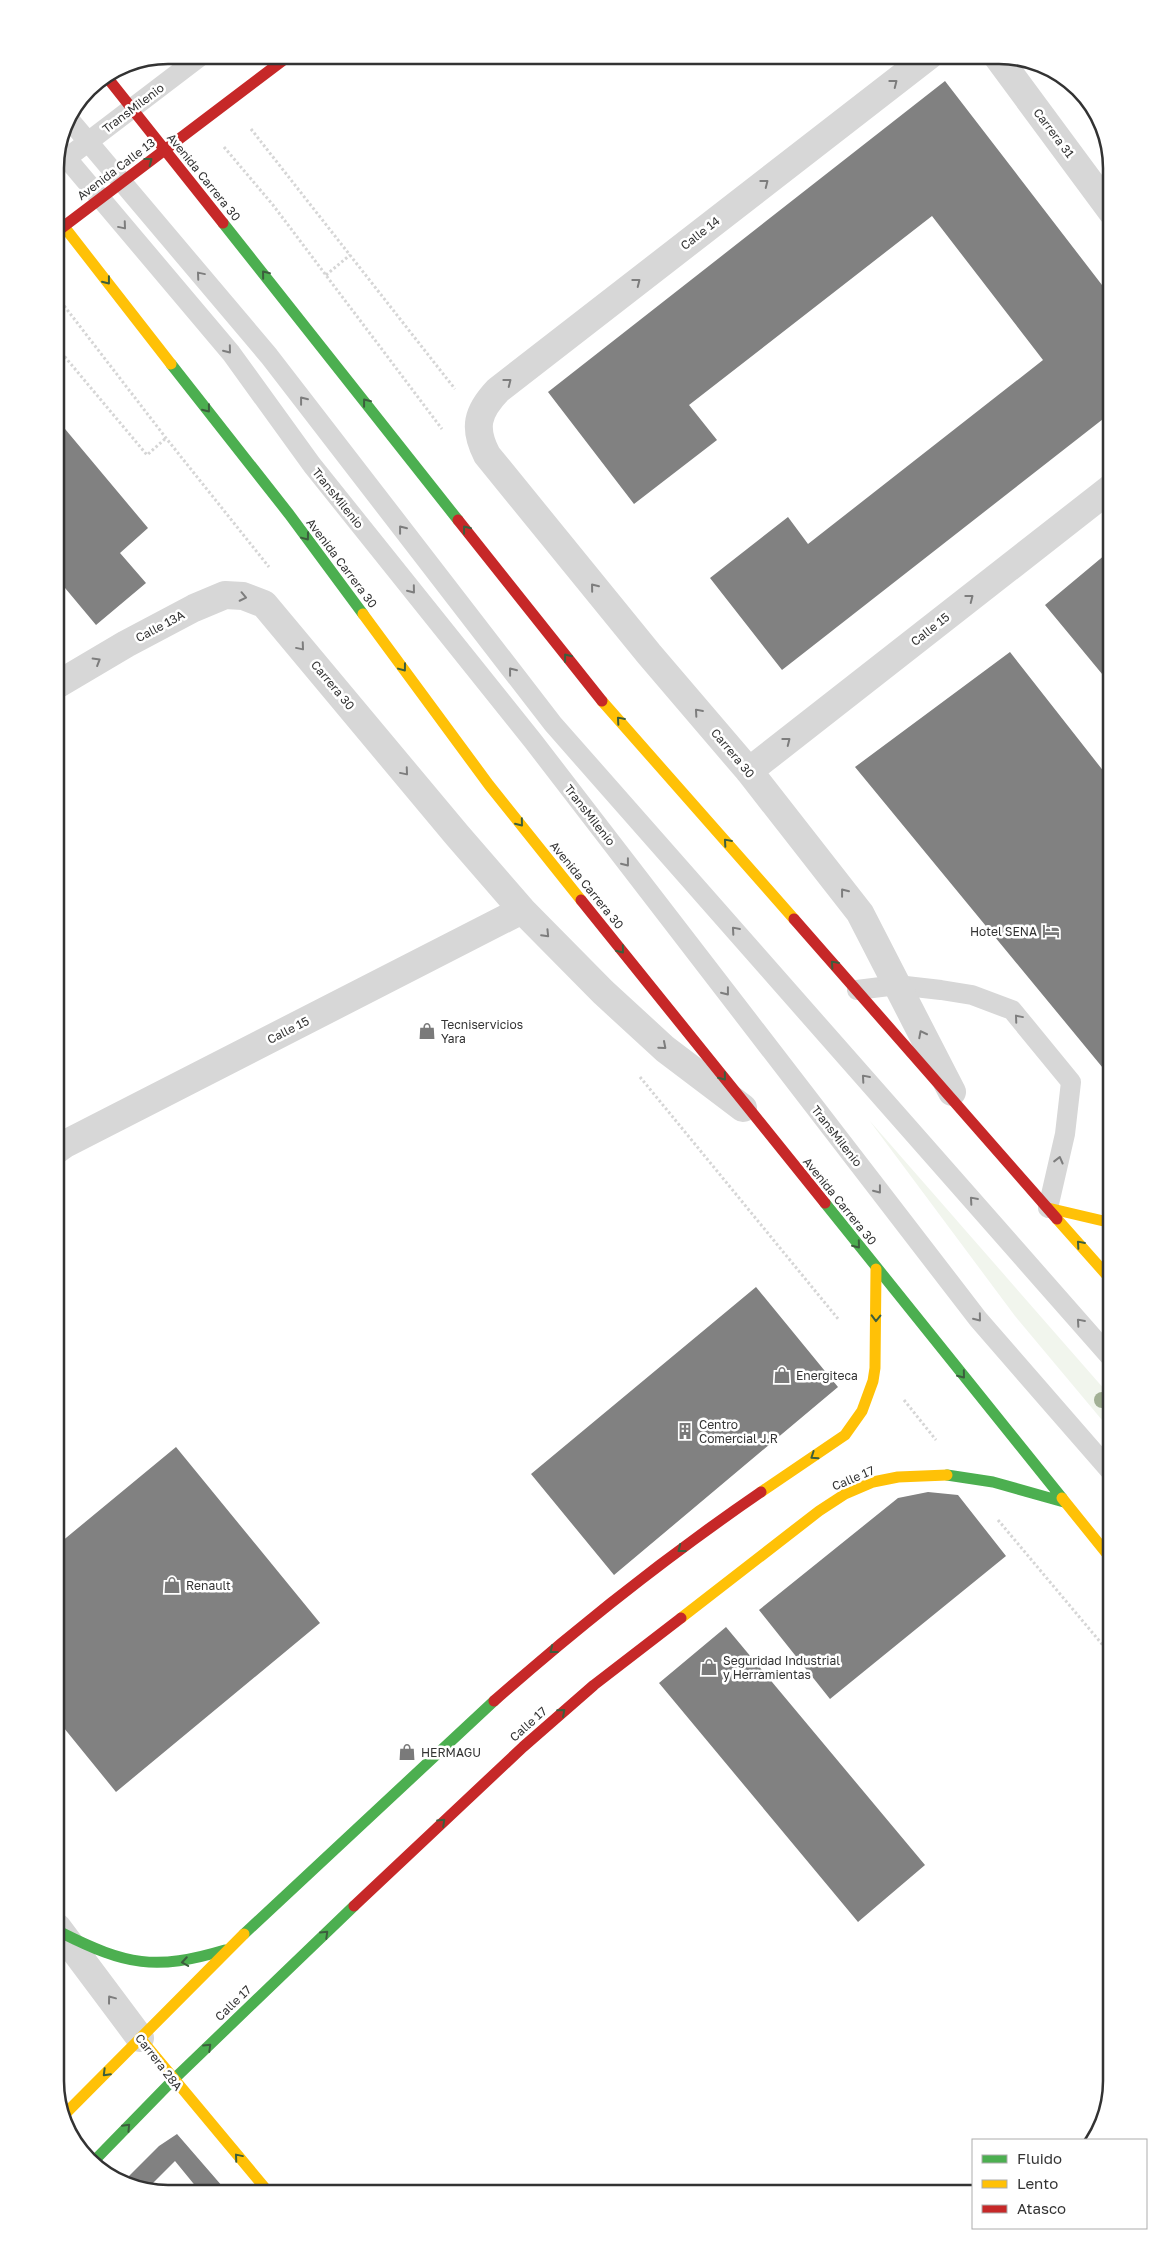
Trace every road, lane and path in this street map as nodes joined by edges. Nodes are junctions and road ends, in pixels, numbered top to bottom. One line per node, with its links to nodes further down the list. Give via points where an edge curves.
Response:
1 (190, 64): 10 (lane, TransMilenio)
2 (278, 64): 6 (main road, Avenida Calle 13)
3 (918, 64): 18 (street, Calle 14, one-way to 3, via 498,390)
4 (1003, 64): 11 (street, Carrera 31)
5 (110, 81): 28 (main road, Avenida Carrera 30, one-way to 5, via 597,695)
6 (228, 101): 12 (main road, Avenida Calle 13, one-way to 6); 14 (path)
7 (73, 124): 37 (lane, one-way to 7, via 553,724 269,356)
8 (218, 139): 15 (path)
9 (65, 156): 39 (lane, TransMilenio, one-way to 39, via 231,353 312,465 533,741 978,1319)
10 (64, 160)
11 (1103, 200)
12 (64, 227)
13 (64, 227): 31 (main road, Avenida Carrera 30, one-way to 31, via 288,514 490,785)
14 (350, 255): 15 (path); 18 (path)
15 (326, 275): 19 (path)
16 (64, 306): 20 (path)
17 (64, 357): 20 (path, via 147,455)
18 (478, 420): 25 (street, Carrera 30, one-way to 18, via 487,455 480,442)
19 (448, 436)
20 (166, 438): 22 (path)
21 (1103, 494): 25 (street, Calle 15, one-way to 21)
22 (270, 569)
23 (270, 609): 24 (street, Calle 13A, one-way to 23, via 126,644 225,595 243,596); 26 (street, Carrera 30, one-way to 26)
24 (64, 681)
25 (749, 771): 27 (street, Carrera 30, one-way to 25, via 860,913)
26 (522, 910): 31 (street, Carrera 30, one-way to 31, via 658,1042); 32 (street, Calle 15)
27 (897, 985): 28 (lane); 30 (street, Carrera 30, one-way to 27); 33 (lane, one-way to 27, via 1065,1134 1071,1082 1012,1010 972,995)
28 (857, 990): 30 (main road, Avenida Carrera 30)
29 (635, 1070): 38 (path)
30 (961, 1109): 33 (main road, Avenida Carrera 30)
31 (757, 1119): 35 (main road, Avenida Carrera 30, one-way to 35)
32 (64, 1145)
33 (1048, 1208): 34 (main road); 36 (main road, Avenida Carrera 30, one-way to 33)
34 (1103, 1221)
35 (876, 1269): 38 (main road, one-way to 38); 41 (main road, Avenida Carrera 30, one-way to 41)
36 (1103, 1271)
37 (1103, 1349)
38 (874, 1363): 40 (path); 48 (main road, one-way to 48, via 873,1382 862,1411 845,1435 710,1527 535,1665 460,1731)
39 (1103, 1463)
40 (966, 1477): 41 (main road, Calle 17, via 990,1480); 50 (main road, Calle 17, one-way to 40, via 433,1830 594,1684 819,1510 872,1482 937,1473)
41 (1064, 1502): 43 (lane); 44 (main road, Avenida Carrera 30)
42 (997, 1520): 45 (path)
43 (1103, 1538)
44 (1103, 1549)
45 (1103, 1645)
46 (64, 1932): 48 (main road, one-way to 46, via 195,1960 141,1964 95,1950)
47 (64, 1937): 49 (street, Carrera 28A, one-way to 47)
48 (231, 1947): 49 (main road)
49 (140, 2038): 50 (main road, Carrera 28A); 51 (main road, one-way to 51)
50 (173, 2080): 52 (main road, Calle 17, one-way to 50); 53 (main road, Carrera 28A, one-way to 50)
51 (68, 2111)
52 (97, 2158)
53 (262, 2185)

